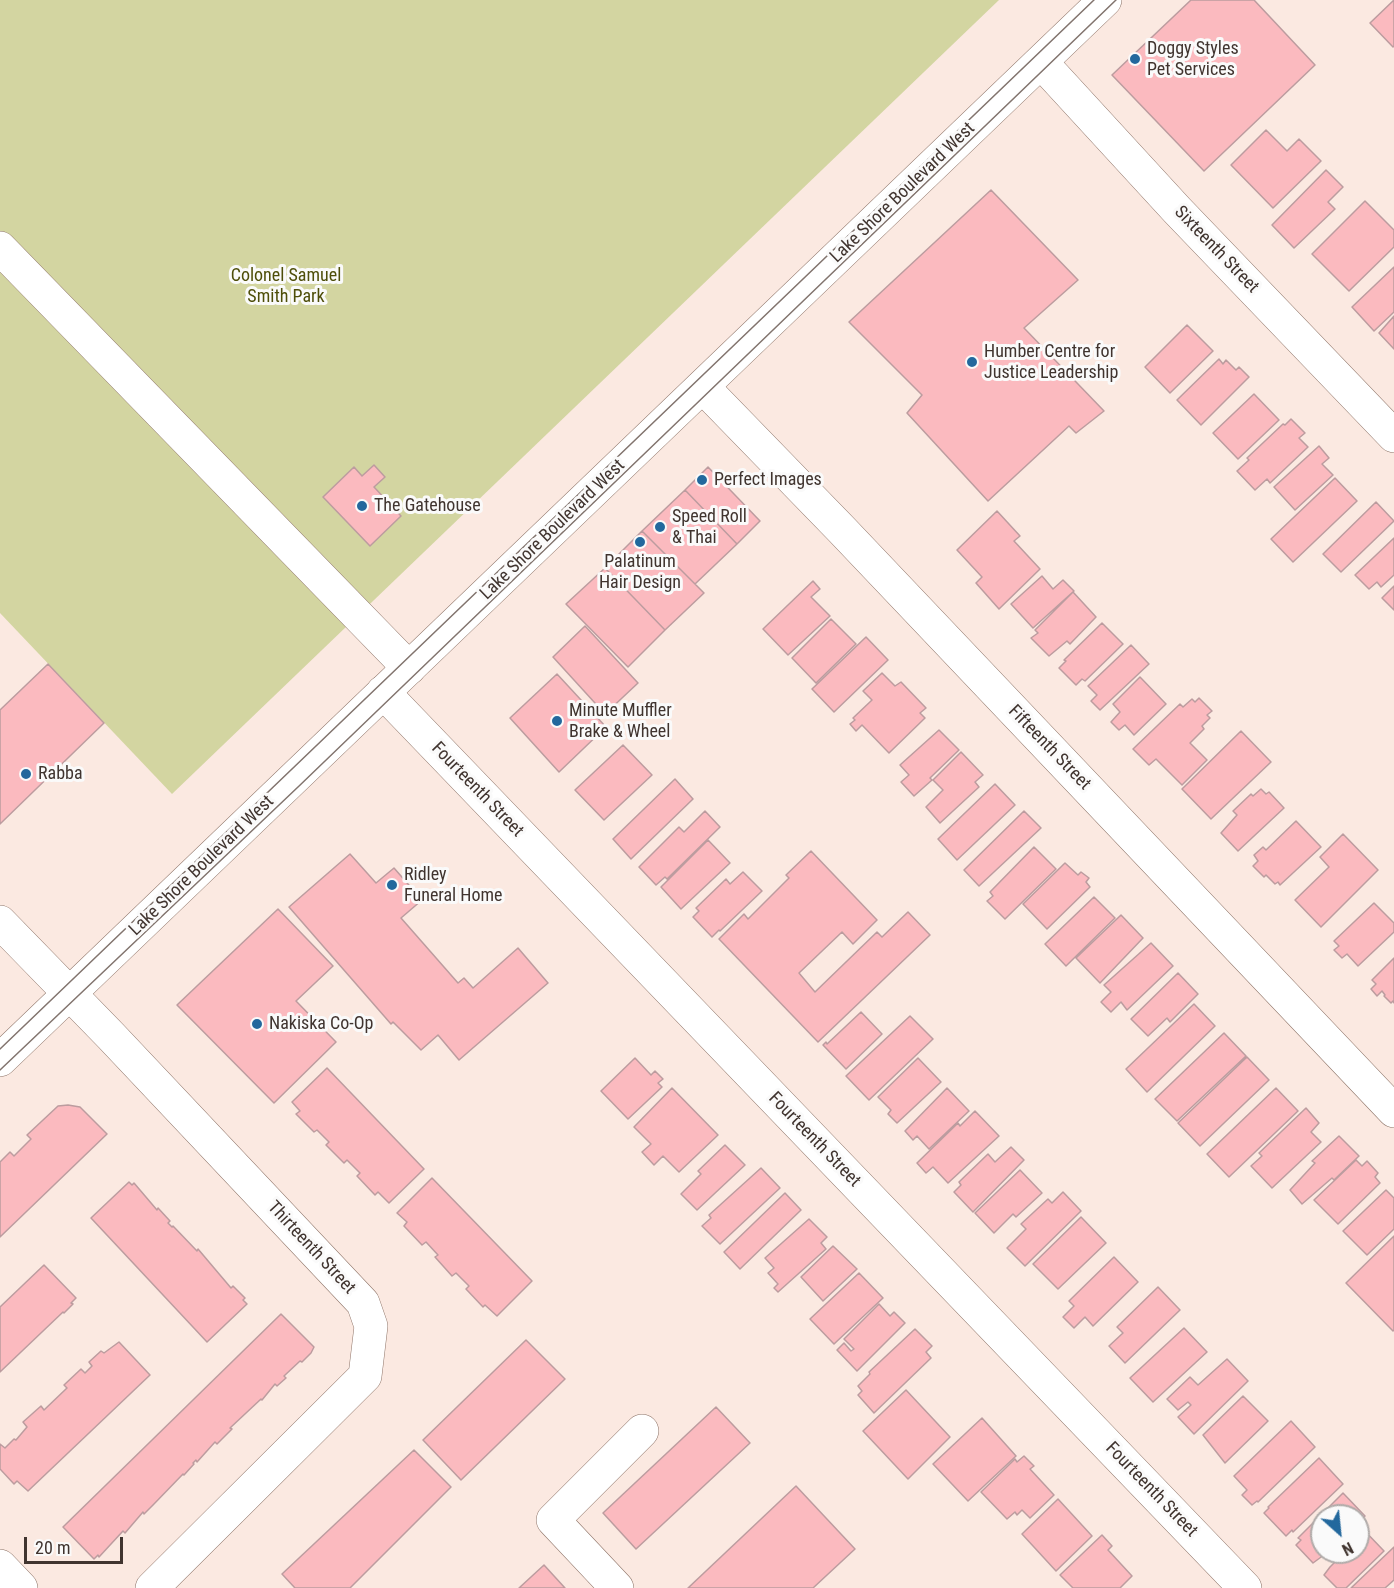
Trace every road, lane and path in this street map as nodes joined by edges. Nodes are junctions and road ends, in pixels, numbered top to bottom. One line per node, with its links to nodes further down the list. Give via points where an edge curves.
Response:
1 (1105, 0): 2 (street, Lake Shore Boulevard West)
2 (1041, 62): 4 (street, Lake Shore Boulevard West); 5 (street, Sixteenth Street)
3 (0, 248): 6 (street)
4 (703, 387): 6 (street, Lake Shore Boulevard West); 11 (street, Fifteenth Street)
5 (1394, 436)
6 (409, 668): 7 (street, Lake Shore Boulevard West)
7 (383, 692): 9 (street, Lake Shore Boulevard West); 17 (street, Fourteenth Street)
8 (0, 922): 9 (street, Thirteenth Street)
9 (70, 993): 10 (street, Lake Shore Boulevard West); 15 (street, Thirteenth Street, via 363,1303 371,1326 365,1376)
10 (0, 1060)
11 (1394, 1111)
12 (642, 1431): 16 (street, via 553,1520)
13 (0, 1566): 14 (street)
14 (21, 1588)
15 (152, 1588)
16 (617, 1588)
17 (1245, 1588)

